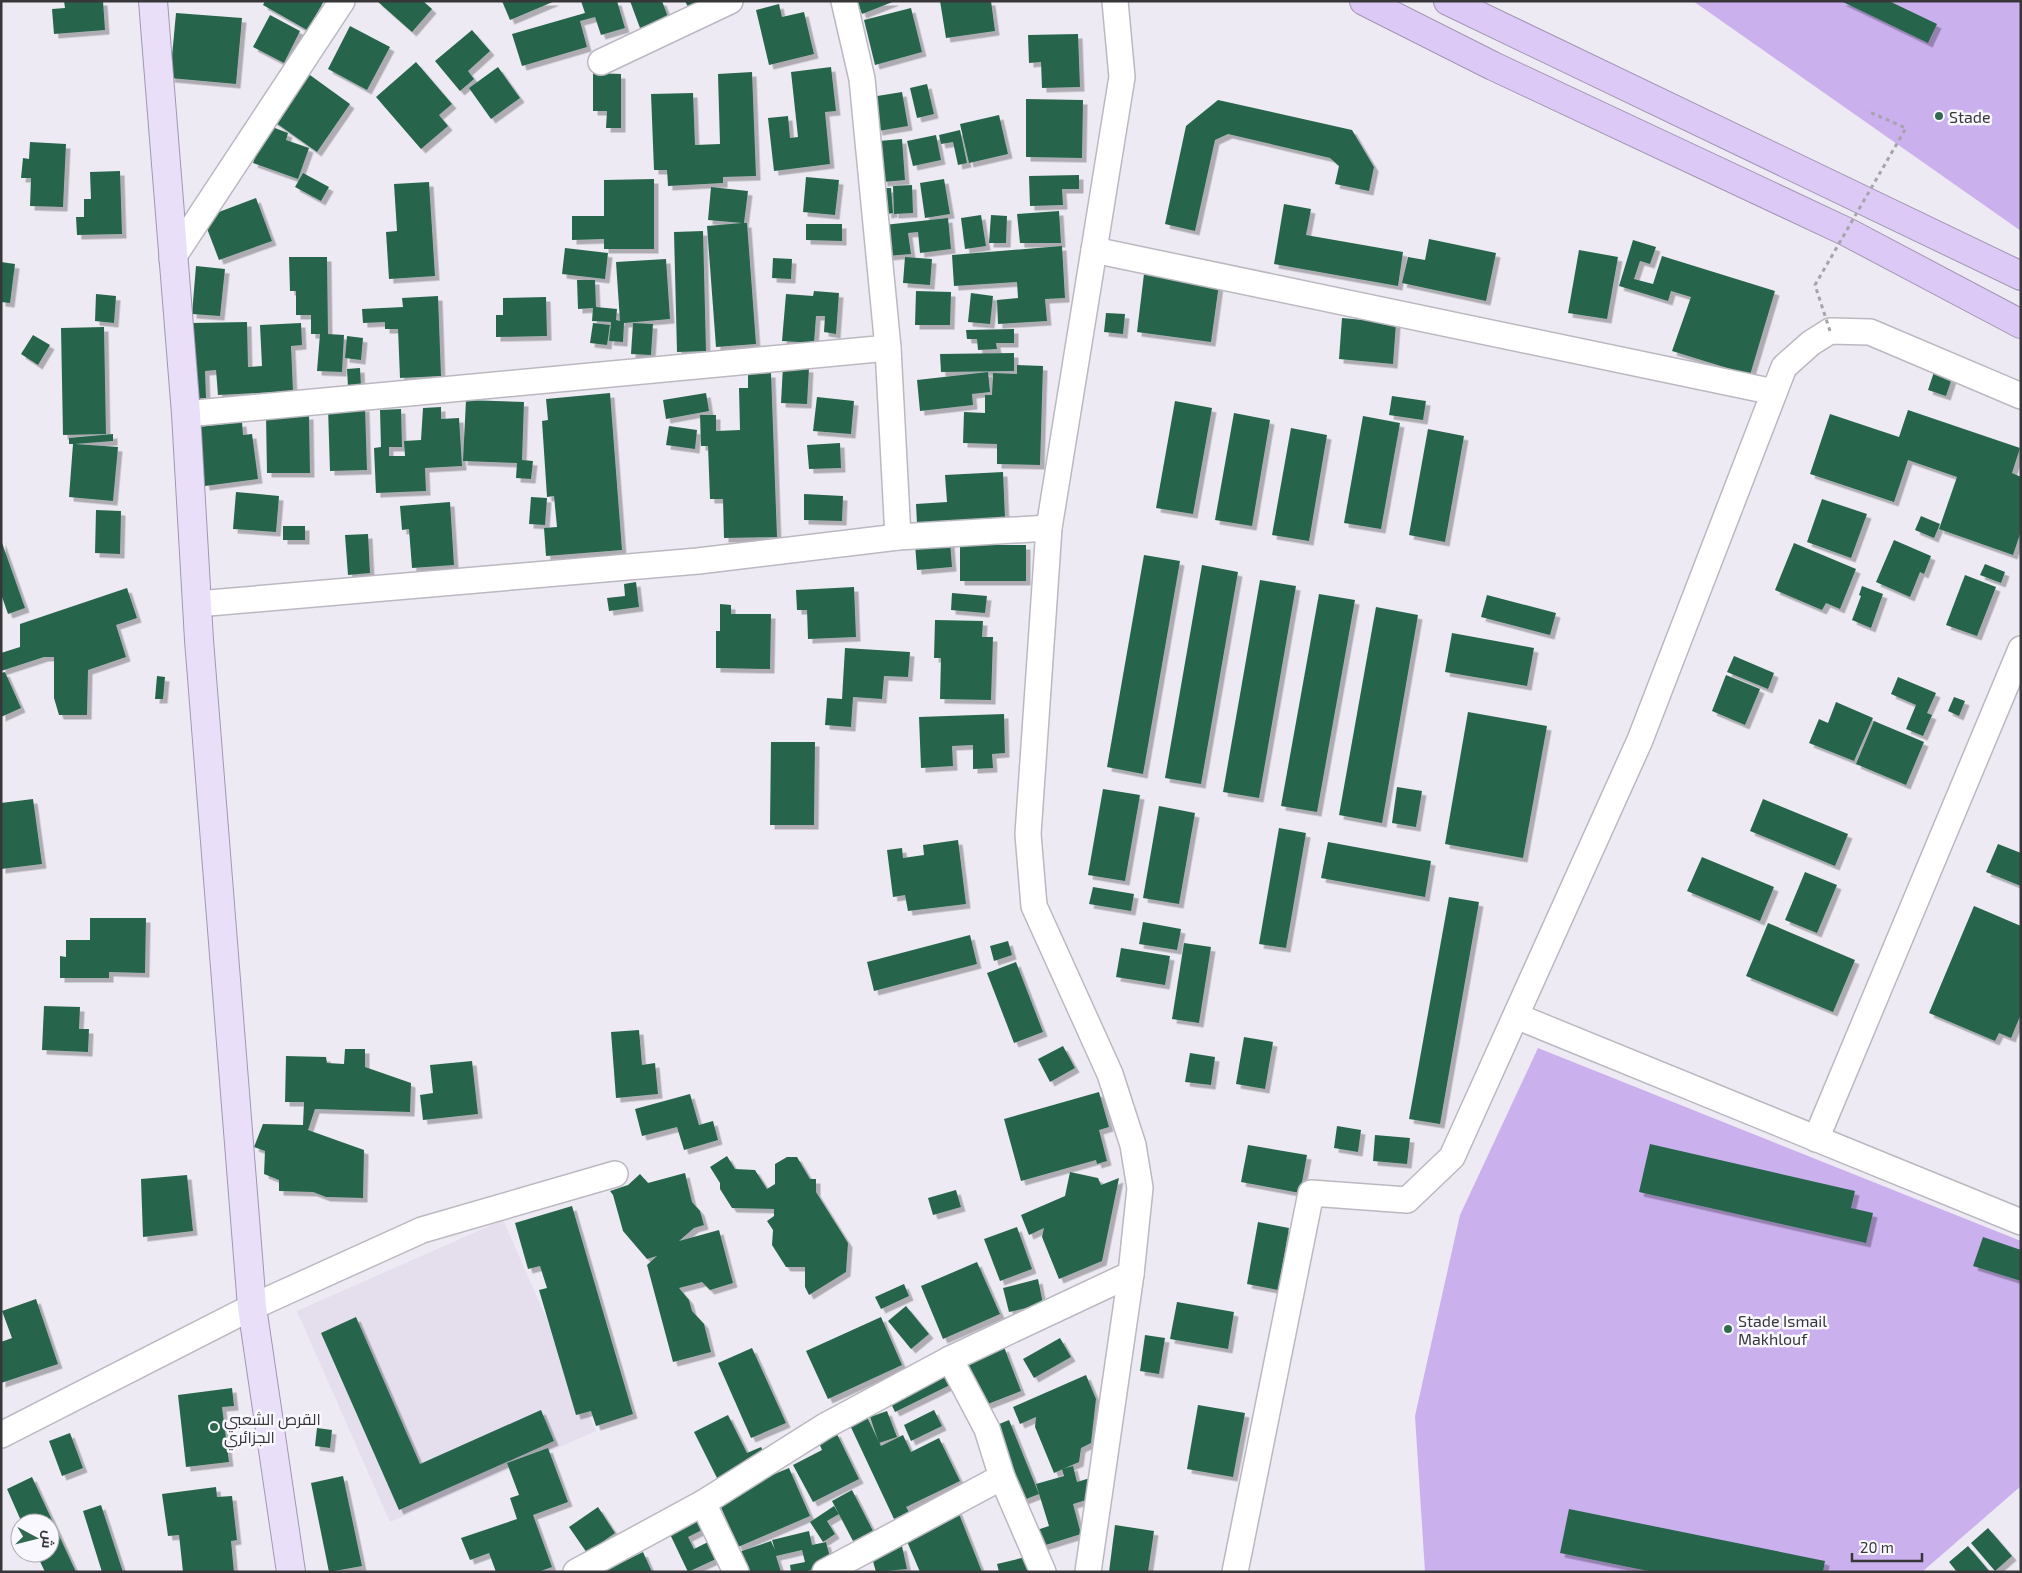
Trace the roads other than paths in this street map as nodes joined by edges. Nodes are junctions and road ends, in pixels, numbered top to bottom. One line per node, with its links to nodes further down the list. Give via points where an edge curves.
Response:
1 (153, 1): 10 (main road)
2 (342, 1): 10 (street)
3 (730, 1): 8 (street)
4 (844, 1): 13 (street, via 862,79)
5 (1115, 1): 9 (street, via 1122,78)
6 (1364, 1): 12 (highway, via 1492,66 1847,232)
7 (1448, 1): 11 (highway)
8 (601, 62)
9 (1094, 250): 14 (street); 17 (street)
10 (172, 259): 16 (main road)
11 (2021, 276)
12 (2021, 324)
13 (888, 348): 16 (street); 18 (street)
14 (1774, 392): 15 (street, via 1784,367 1830,331 1870,332); 21 (street, via 1640,740)
15 (2021, 396)
16 (186, 414): 19 (main road)
17 (1049, 528): 18 (street); 25 (street, via 1028,834 1034,906 1110,1074 1133,1145 1140,1188)
18 (898, 537): 19 (street, via 698,561)
19 (197, 604): 26 (main road)
20 (2021, 649): 22 (street)
21 (1516, 1016): 22 (street); 37 (street, via 1452,1157 1407,1200 1312,1193)
22 (1816, 1139): 24 (street)
23 (615, 1174): 26 (street, via 422,1230)
24 (2021, 1222)
25 (1131, 1274): 27 (street); 36 (street)
26 (252, 1307): 28 (street); 31 (main road)
27 (950, 1359): 29 (street, via 988,1428); 30 (street, via 825,1426)
28 (1, 1435)
29 (1002, 1477): 34 (street); 35 (street)
30 (703, 1503): 32 (street); 33 (street)
31 (291, 1572)
32 (576, 1572)
33 (736, 1572)
34 (825, 1572)
35 (1043, 1572)
36 (1088, 1572)
37 (1235, 1572)

